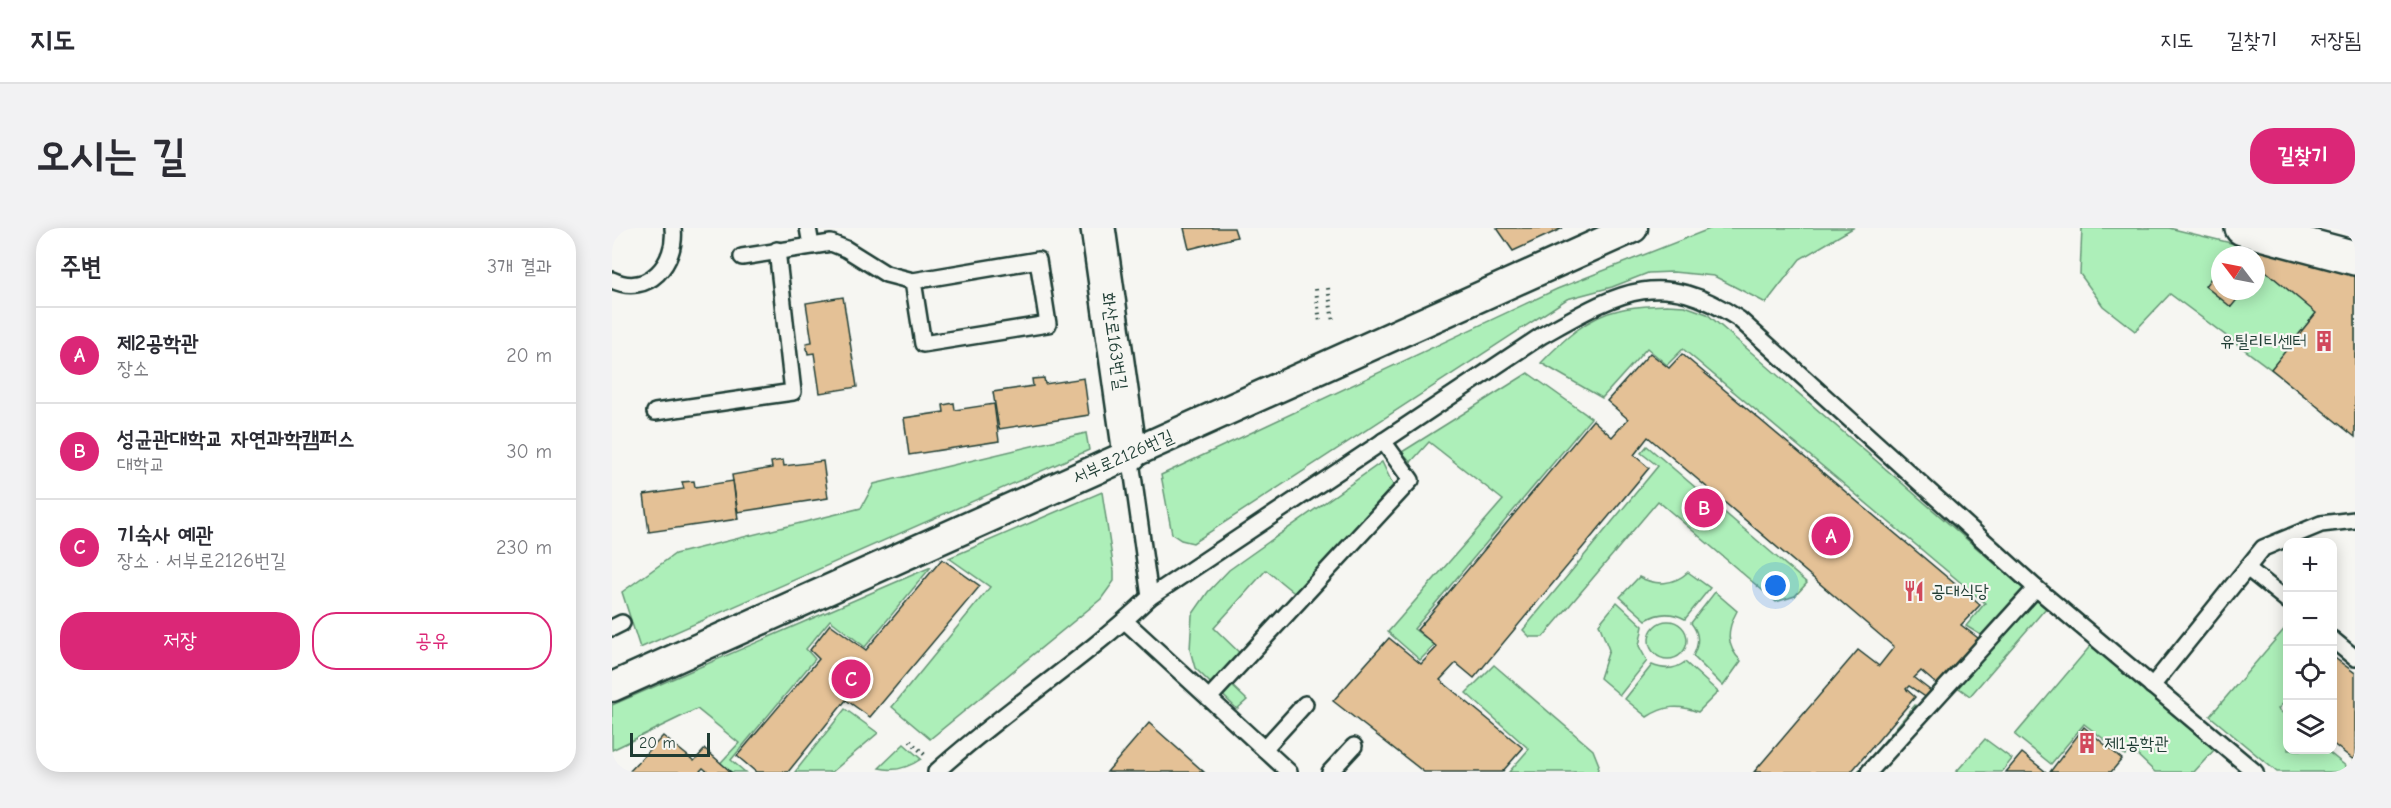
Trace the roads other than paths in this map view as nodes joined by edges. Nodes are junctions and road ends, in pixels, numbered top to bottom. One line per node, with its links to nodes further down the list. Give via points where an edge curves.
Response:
1 (673, 228): 10 (lane, via 672,254 655,276 629,284)
2 (808, 228): 6 (lane)
3 (1098, 228): 14 (street, 화산로163번길)
4 (1634, 228): 14 (street, 서부로2126번길)
5 (2242, 228): 9 (street)
6 (811, 246): 7 (lane); 11 (lane, via 831,243 886,274)
7 (777, 250): 8 (lane); 12 (lane, via 793,392)
8 (742, 256)
9 (2355, 258)
10 (612, 280)
11 (913, 281): 11 (lane, via 1038,261 1048,324 923,344)
12 (655, 412)
13 (1383, 441): 17 (lane, via 1541,336 1600,304 1644,289 1681,291 1715,303 1739,319); 18 (lane); 25 (lane, via 1411,480)
14 (1130, 454): 18 (lane); 24 (street, 서부로2126번길)
15 (2355, 520): 16 (lane, via 2321,524 2263,548)
16 (2247, 568): 19 (lane); 23 (lane)
17 (2036, 588): 23 (lane); 32 (lane)
18 (1150, 597): 20 (lane)
19 (2283, 597)
20 (1125, 621): 25 (lane); 29 (lane)
21 (2337, 643): 22 (lane)
22 (2355, 658)
23 (2152, 686): 33 (lane)
24 (612, 687)
25 (1209, 698): 28 (lane)
26 (1305, 704): 28 (lane)
27 (1354, 746): 31 (lane)
28 (1264, 749): 30 (lane)
29 (936, 772)
30 (1289, 772)
31 (1330, 772)
32 (1869, 772)
33 (2255, 772)

